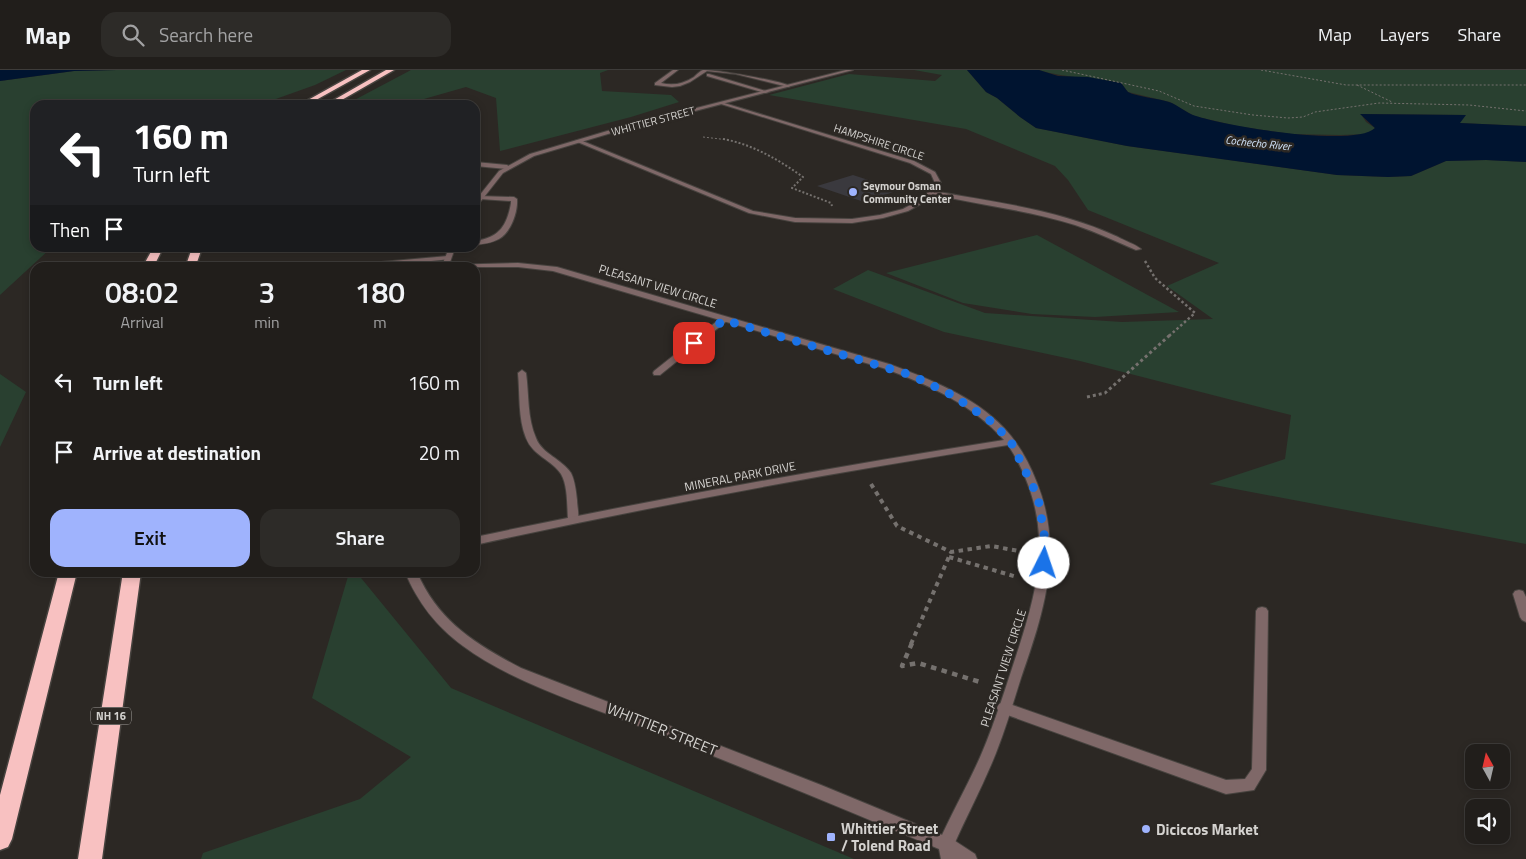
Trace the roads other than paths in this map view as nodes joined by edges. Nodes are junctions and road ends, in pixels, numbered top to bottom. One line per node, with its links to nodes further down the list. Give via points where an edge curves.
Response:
1 (367, 70): 9 (highway)
2 (391, 70): 10 (highway)
3 (676, 70): 6 (street, via 658,84 685,85)
4 (706, 70): 6 (street); 7 (street, via 736,73)
5 (851, 70): 7 (street, WHITTIER STREET)
6 (700, 74): 8 (street)
7 (788, 86): 8 (street, WHITTIER STREET)
8 (767, 92): 11 (street, WHITTIER STREET)
9 (311, 100)
10 (337, 100)
11 (723, 103): 12 (street, WHITTIER STREET); 15 (street, HAMPSHIRE CIRCLE, via 921,166 937,178)
12 (578, 141): 14 (street, WHITTIER STREET, via 532,155); 15 (street, via 751,212 783,219 821,222 889,215 917,206)
13 (480, 164): 14 (street)
14 (507, 167): 16 (street, WHITTIER STREET)
15 (933, 193): 18 (street, via 1068,222 1096,230)
16 (480, 198): 17 (street, via 508,198 514,199 515,203 500,236)
17 (480, 242)
18 (1138, 249)
19 (480, 264): 20 (street, PLEASANT VIEW CIRCLE, via 554,269)
20 (724, 320): 22 (street); 23 (street, PLEASANT VIEW CIRCLE, via 886,366 933,384 992,422)
21 (522, 373): 24 (street, via 529,436 535,448 567,475)
22 (658, 373)
23 (1011, 442): 24 (street, MINERAL PARK DRIVE, via 877,463); 32 (street, PLEASANT VIEW CIRCLE, via 1038,497 1045,540 1035,612)
24 (573, 520): 25 (street, MINERAL PARK DRIVE)
25 (480, 540)
26 (67, 577): 33 (highway)
27 (131, 577): 35 (highway, NH 16)
28 (412, 577): 34 (street, WHITTIER STREET, via 424,602 440,622 461,640 516,672)
29 (1519, 594): 31 (street)
30 (1262, 611): 32 (street, via 1259,770 1249,785 1226,787)
31 (1526, 617)
32 (1004, 708): 34 (street, PLEASANT VIEW CIRCLE)
33 (0, 839)
34 (948, 851): 36 (street, WHITTIER STREET)
35 (90, 859)
36 (969, 859)

